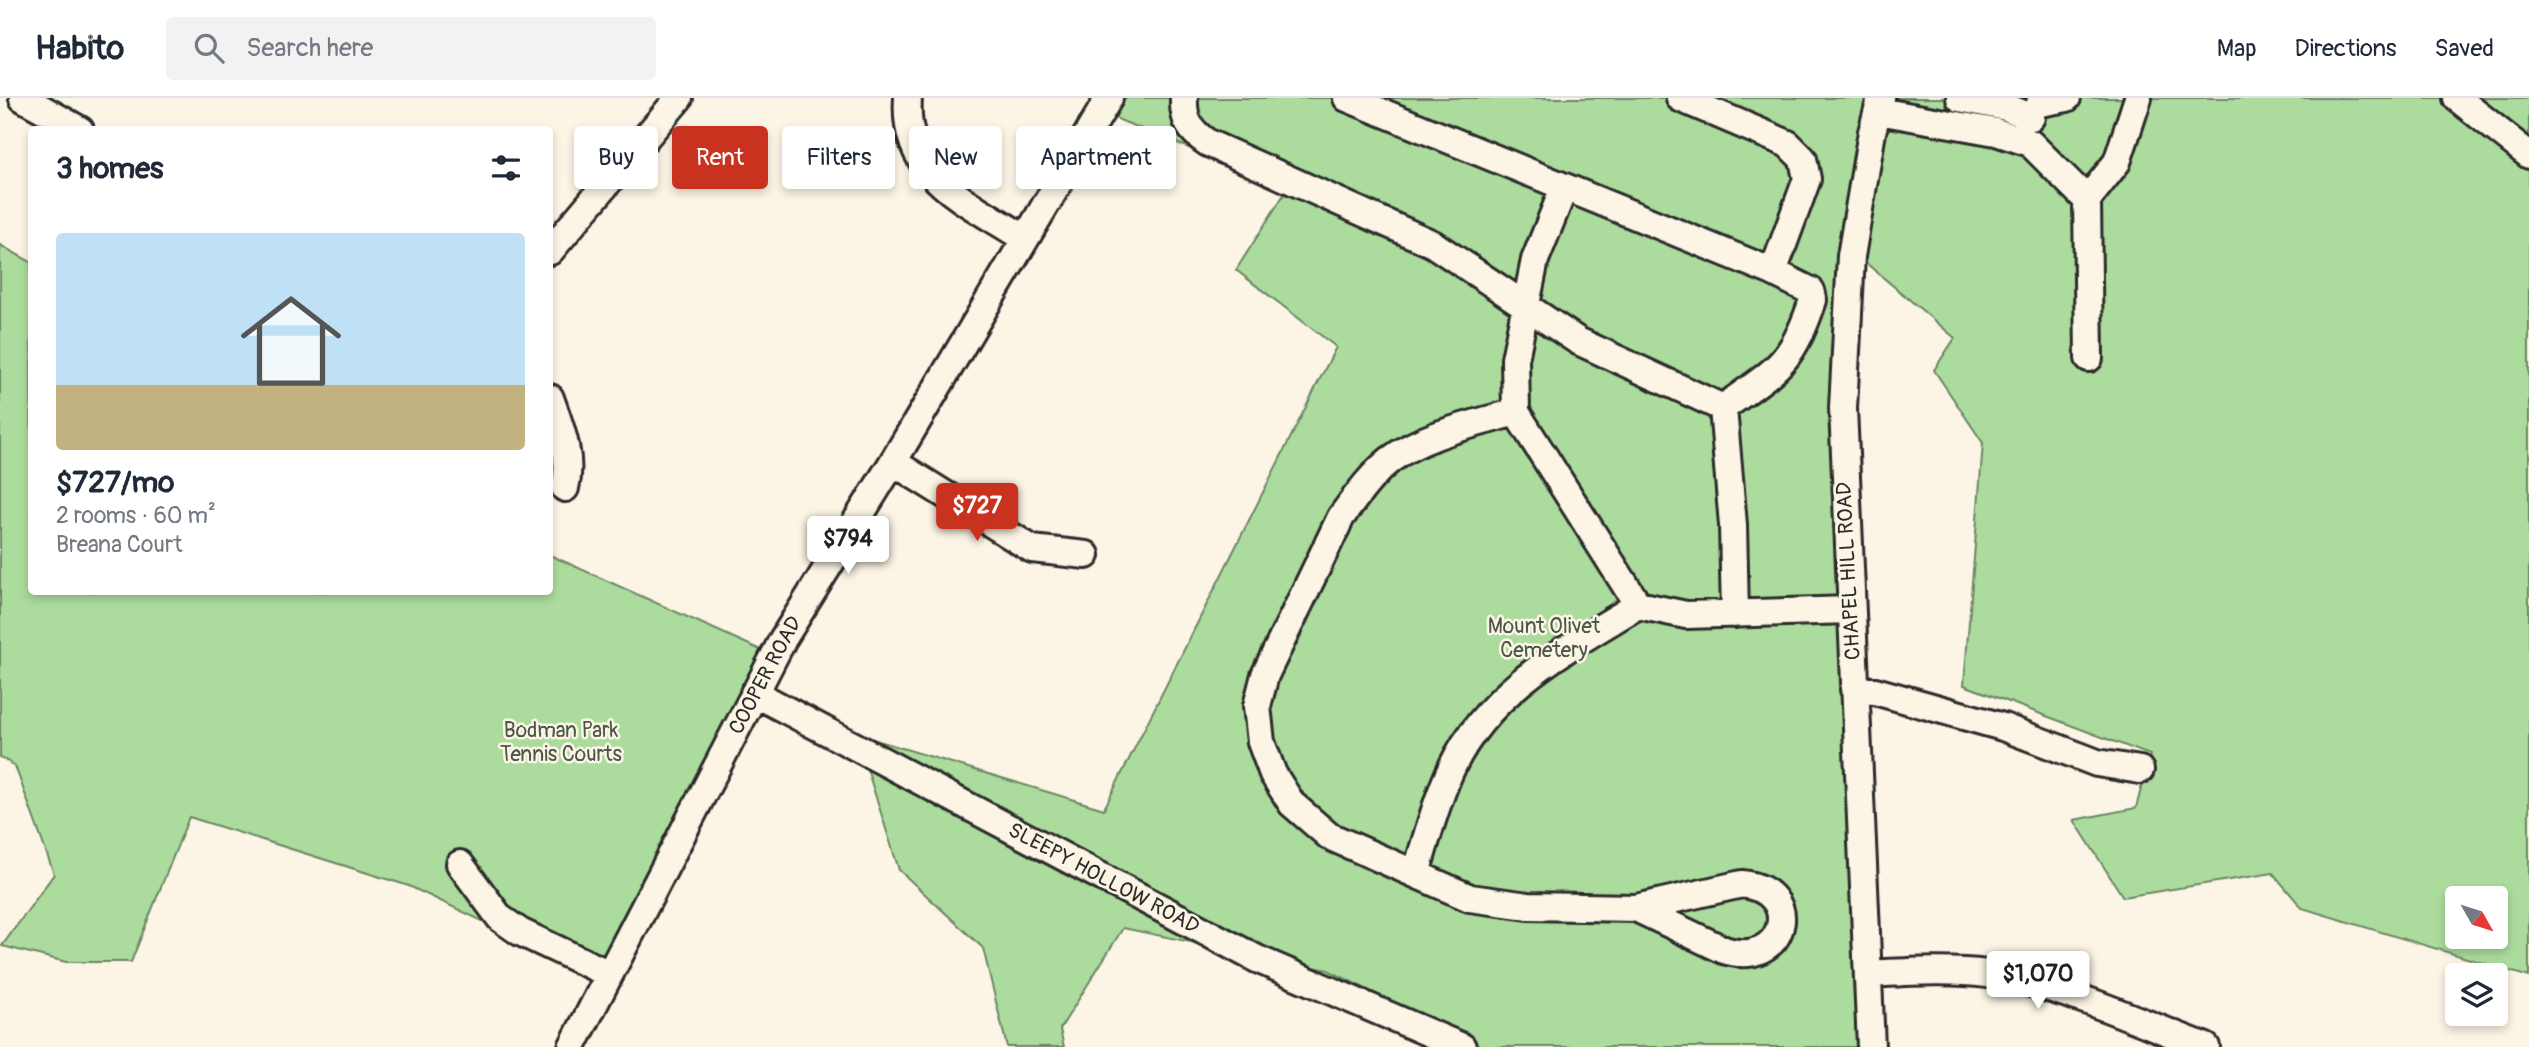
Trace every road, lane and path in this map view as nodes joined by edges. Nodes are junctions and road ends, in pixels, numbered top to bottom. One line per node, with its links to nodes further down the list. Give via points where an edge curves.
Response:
1 (23, 98): 14 (street)
2 (908, 98): 18 (street, via 914,146 923,164 952,194)
3 (1108, 98): 18 (street, COOPER ROAD)
4 (1184, 98): 21 (street, via 1187,122 1194,134 1208,143 1433,244)
5 (1347, 98): 16 (street)
6 (1680, 98): 20 (street, via 1788,144 1803,159 1807,179)
7 (1959, 98): 13 (street)
8 (2067, 98): 13 (street)
9 (2138, 98): 17 (street, via 2117,162)
10 (2457, 98): 15 (street)
11 (676, 99): 19 (street)
12 (1879, 105): 13 (street, via 1996,132); 30 (street, CHAPEL HILL ROAD, via 1851,256 1847,309 1843,455)
13 (2035, 115): 17 (street)
14 (73, 126)
15 (2529, 155)
16 (1564, 188): 20 (street); 21 (street, via 1535,260)
17 (2087, 200): 22 (street)
18 (1025, 239): 26 (street, COOPER ROAD)
19 (553, 247)
20 (1773, 272): 24 (street, via 1811,291 1813,300 1803,329 1794,349 1776,369)
21 (1526, 305): 24 (street, via 1599,353); 25 (street, via 1515,359)
22 (2089, 358)
23 (553, 407): 27 (street, via 566,447)
24 (1723, 408): 31 (street)
25 (1516, 412): 29 (street); 36 (street, via 1402,453 1357,494 1341,517 1260,693 1261,742 1273,775 1292,804 1329,836)
26 (893, 462): 28 (street, via 1032,549); 33 (street, COOPER ROAD, via 844,535)
27 (565, 488)
28 (1086, 555)
29 (1638, 605): 31 (street, via 1686,615); 36 (street, via 1528,675 1489,712 1452,768)
30 (1850, 610): 31 (street); 32 (street, CHAPEL HILL ROAD)
31 (1735, 614)
32 (1853, 689): 34 (street, via 2003,727 2097,763); 39 (street, CHAPEL HILL ROAD)
33 (754, 694): 38 (street, COOPER ROAD); 41 (street, SLEEPY HOLLOW ROAD, via 1257,959)
34 (2140, 770)
35 (460, 864): 38 (street, via 500,918)
36 (1416, 873): 37 (street, via 1471,898 1538,906)
37 (1636, 908): 37 (street, via 1739,955 1764,950 1778,933 1782,912 1765,890 1742,884)
38 (609, 974): 40 (street, COOPER ROAD)
39 (1868, 974): 42 (street, CHAPEL HILL ROAD); 43 (street, via 1955,971 2010,978)
40 (572, 1047)
41 (1462, 1047)
42 (1871, 1047)
43 (2206, 1047)

